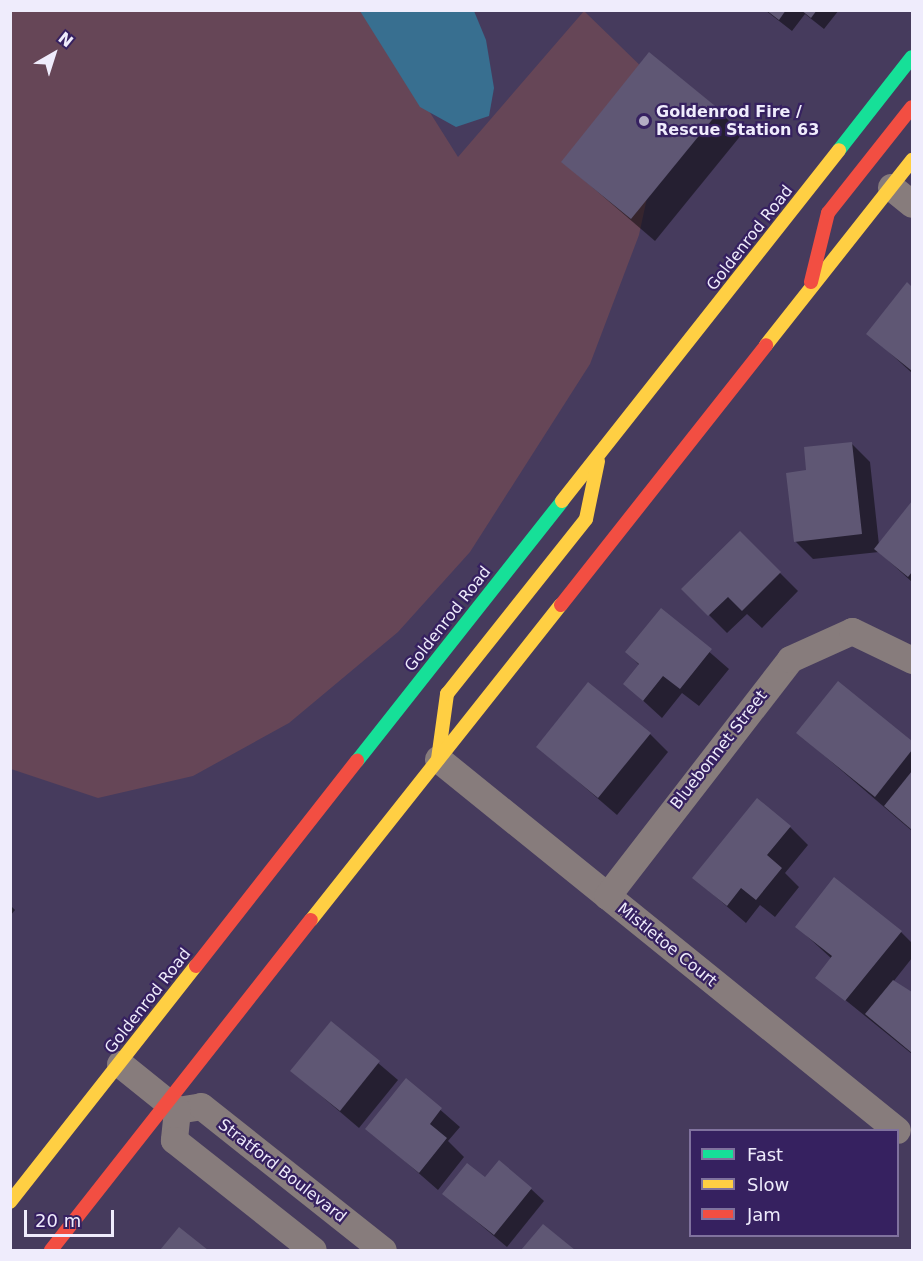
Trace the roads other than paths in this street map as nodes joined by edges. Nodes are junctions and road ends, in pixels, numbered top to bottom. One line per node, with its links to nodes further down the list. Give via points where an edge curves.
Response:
1 (912, 57): 7 (main road, Goldenrod Road)
2 (912, 107): 6 (main road, via 828,213)
3 (912, 160): 4 (main road)
4 (891, 187): 5 (street); 6 (main road)
5 (912, 204)
6 (808, 293): 9 (main road)
7 (600, 453): 9 (main road, via 586,519 447,694); 11 (main road, Goldenrod Road)
8 (912, 660): 10 (street, Bluebonnet Street, via 852,631 790,659)
9 (438, 759): 10 (street, Mistletoe Court); 12 (main road)
10 (607, 896): 13 (street, Mistletoe Court)
11 (120, 1064): 12 (street); 16 (main road, Goldenrod Road)
12 (172, 1106): 17 (main road); 18 (street, via 174,1140); 19 (street, Stratford Boulevard, via 201,1106)
13 (895, 1129)
14 (899, 1133): 15 (street, Mistletoe Court)
15 (912, 1143)
16 (10, 1202)
17 (51, 1251)
18 (313, 1251)
19 (382, 1251)

